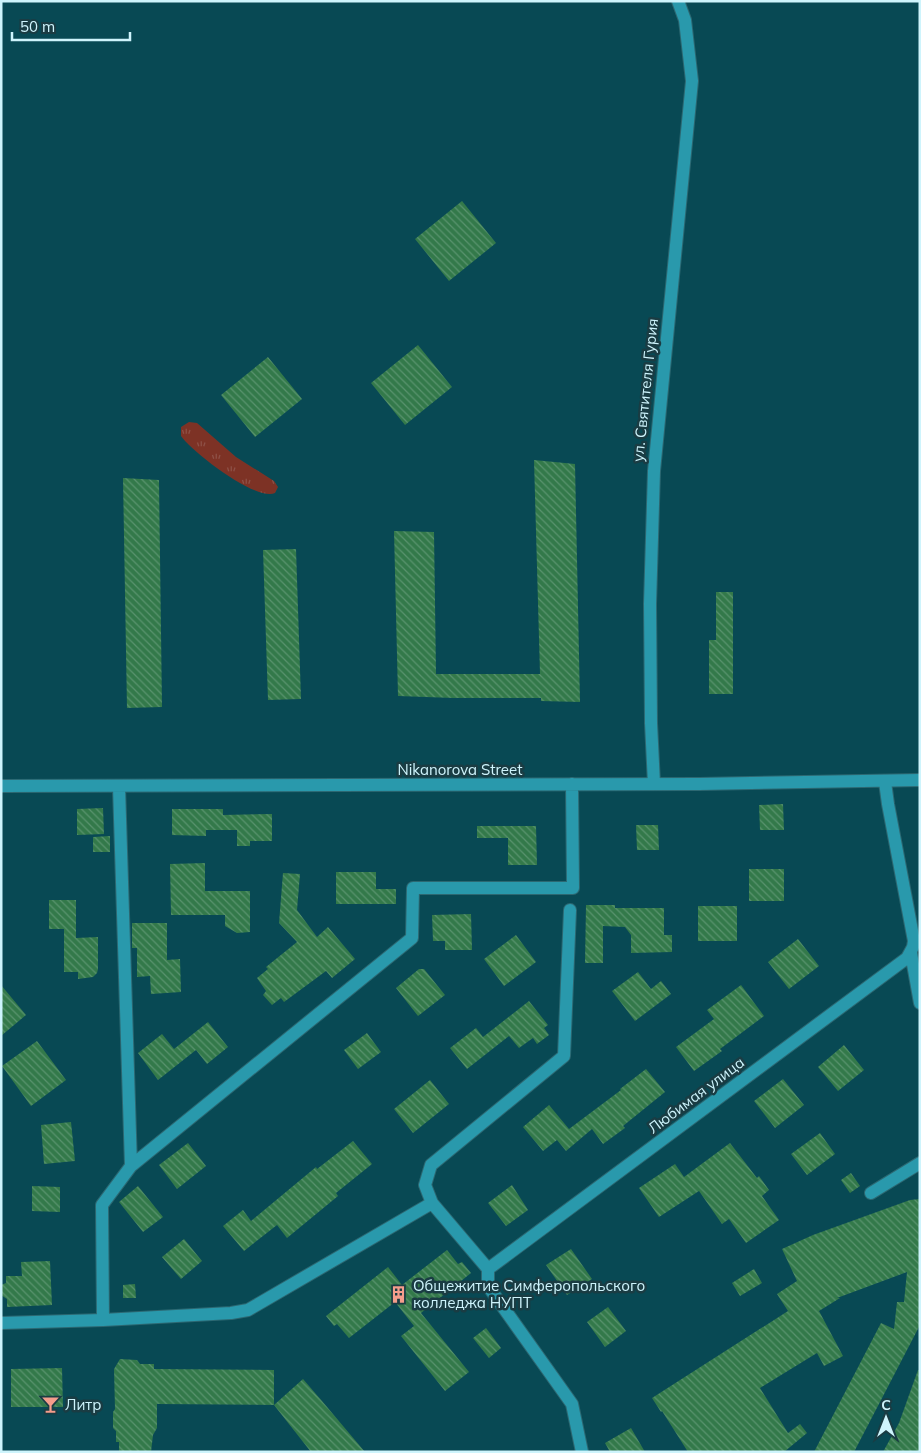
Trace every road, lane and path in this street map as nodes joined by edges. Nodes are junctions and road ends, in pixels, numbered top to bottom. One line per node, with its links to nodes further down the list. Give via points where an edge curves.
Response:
1 (678, 1): 5 (street, ул. Святителя Гурия, via 685,20 692,81 654,471 650,604)
2 (920, 780): 3 (street, Nikanorova Street)
3 (885, 782): 5 (street, Nikanorova Street); 9 (street)
4 (572, 784): 5 (street, Nikanorova Street); 7 (street, Nikanorova Street); 12 (street, via 573,888 413,888 412,938)
5 (654, 784)
6 (1, 786): 7 (street, Nikanorova Street)
7 (119, 786): 12 (street)
8 (570, 910): 14 (street, via 564,1056 431,1164 425,1185)
9 (912, 947): 10 (street); 15 (street, Любимая улица, via 907,958)
10 (920, 1003)
11 (920, 1163): 13 (street)
12 (131, 1166): 16 (street, via 102,1205)
13 (871, 1193)
14 (432, 1203): 15 (street); 16 (street, via 248,1310)
15 (488, 1270): 18 (street, via 488,1286 572,1404)
16 (103, 1320): 17 (street)
17 (1, 1323)
18 (582, 1452)

